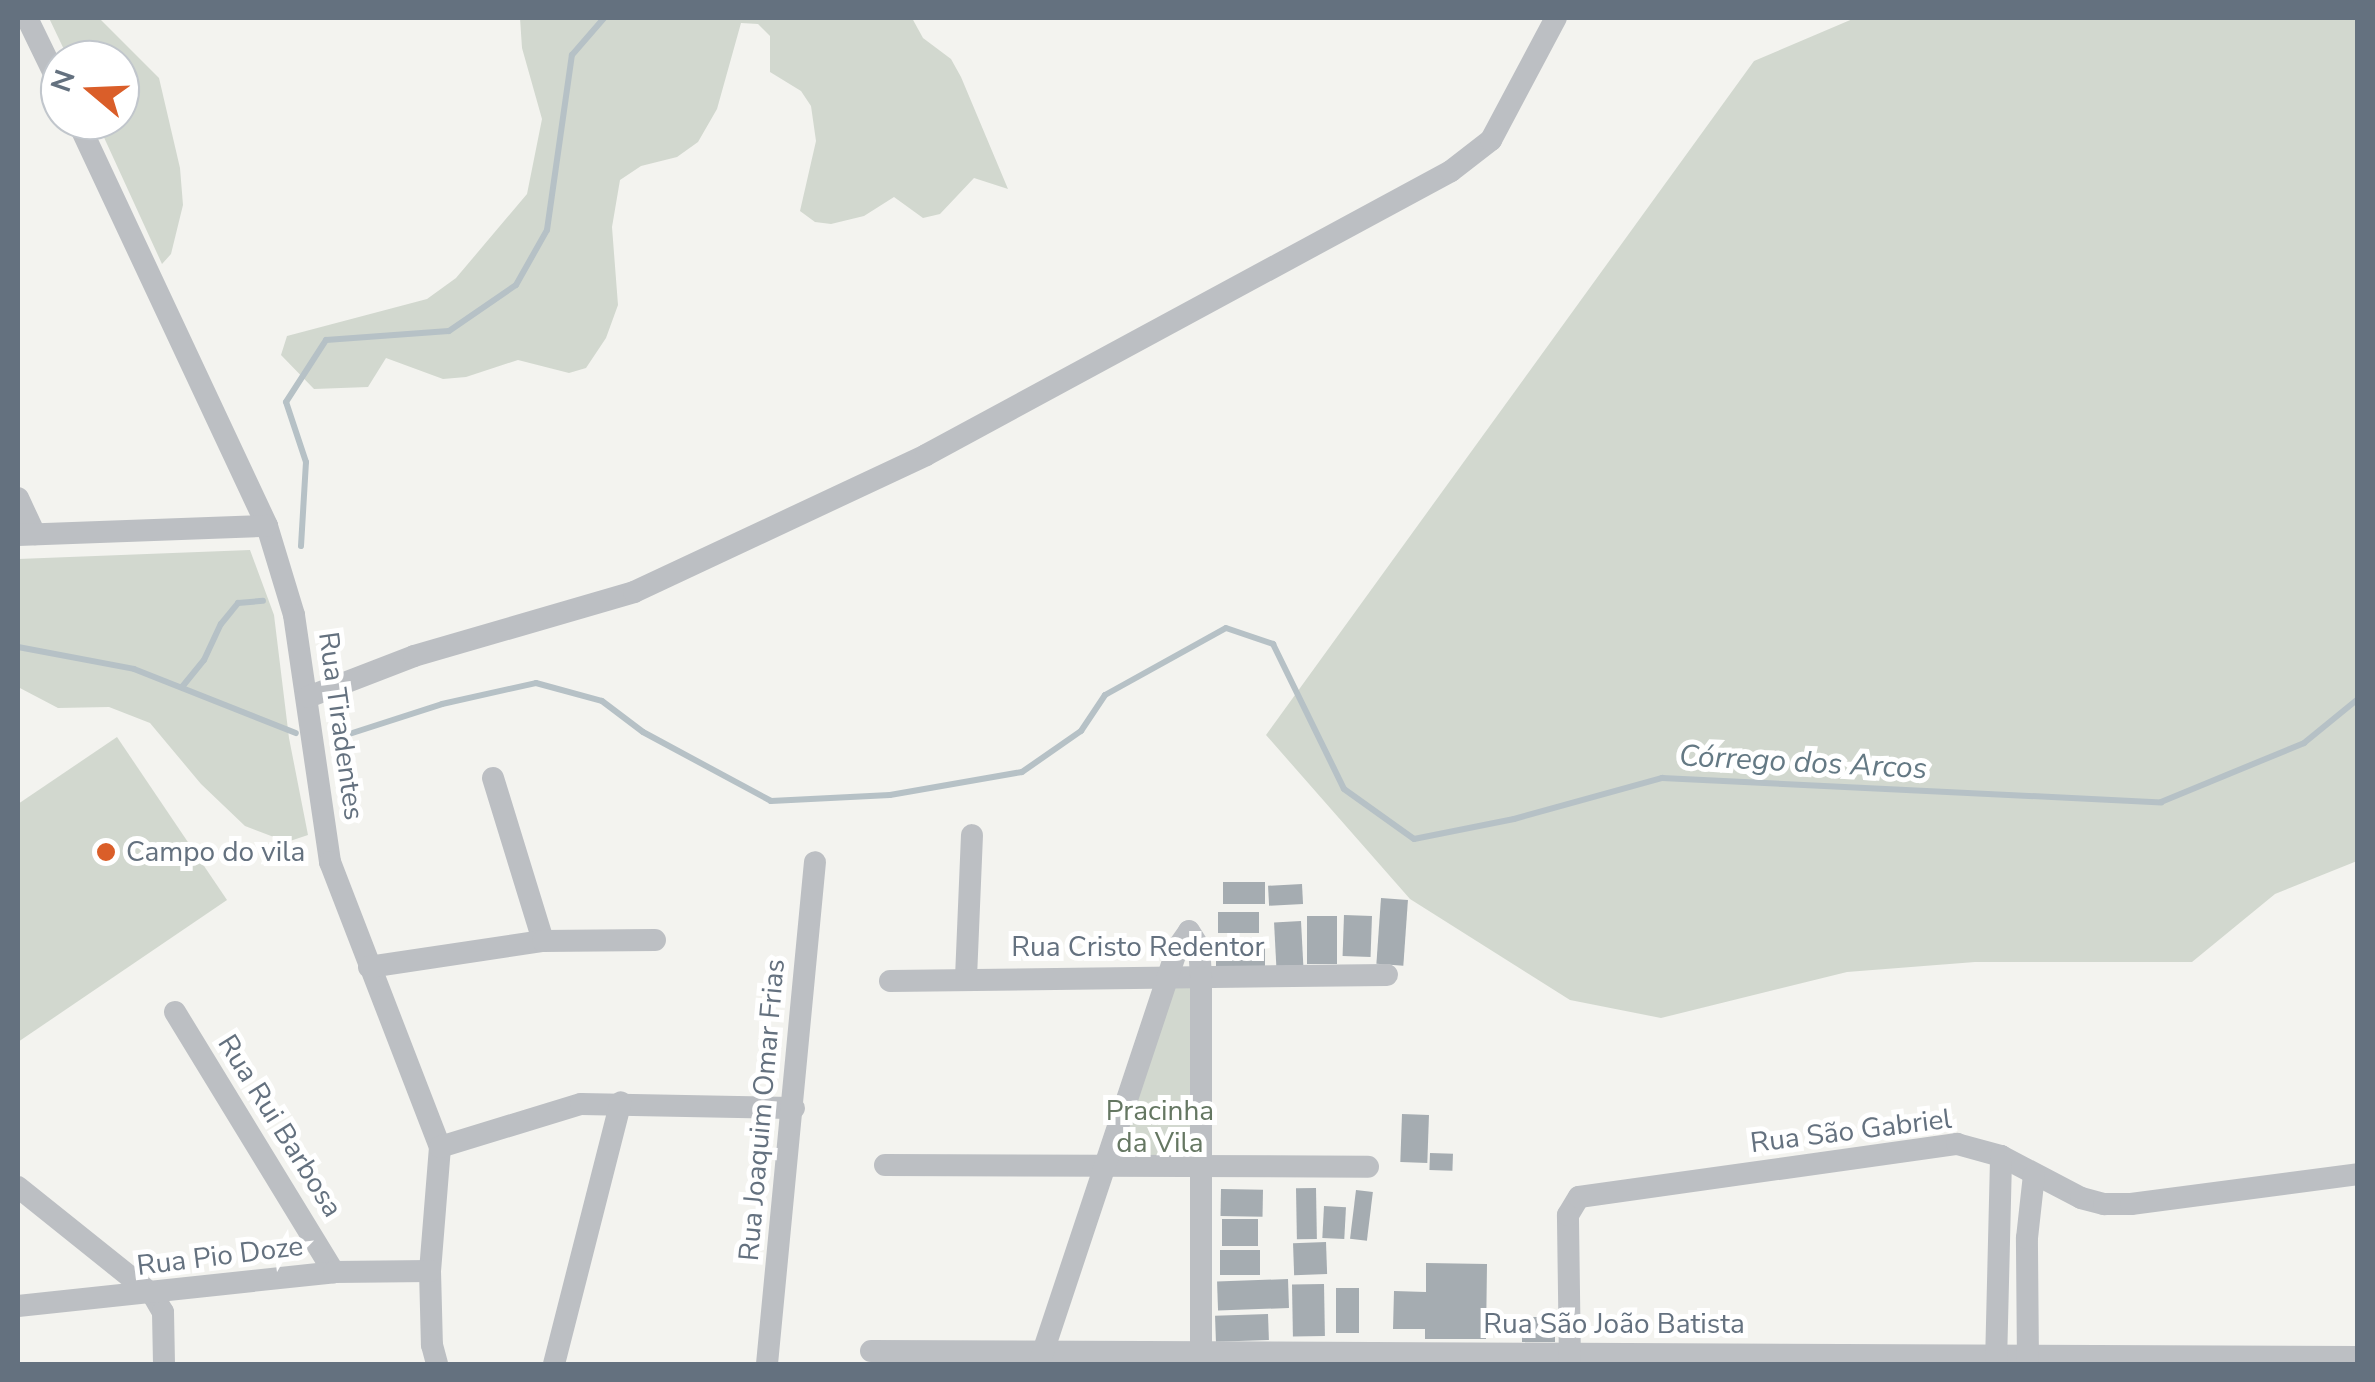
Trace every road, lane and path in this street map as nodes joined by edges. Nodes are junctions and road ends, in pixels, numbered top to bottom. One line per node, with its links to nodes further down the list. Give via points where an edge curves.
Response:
1 (26, 18): 3 (street)
2 (1556, 18): 8 (street, via 1491,140 1451,171 926,456 634,592 414,656)
3 (40, 46)
4 (86, 140): 6 (street, Rua Tiradentes)
5 (18, 498): 7 (street)
6 (267, 526): 7 (street); 8 (street, Rua Tiradentes, via 294,615)
7 (26, 535)
8 (308, 698): 14 (street, Rua Tiradentes, via 330,862)
9 (493, 778): 13 (street)
10 (972, 834): 16 (street)
11 (815, 862): 22 (street, Rua Joaquim Omar Frias)
12 (655, 940): 13 (street)
13 (544, 941): 14 (street)
14 (368, 967): 23 (street, Rua Tiradentes)
15 (1387, 974): 18 (street, Rua Cristo Redentor)
16 (966, 978): 17 (street, Rua Cristo Redentor); 19 (street, Rua Cristo Redentor)
17 (1168, 978): 18 (street, Rua Cristo Redentor); 18 (street, via 1189,930 1200,947); 28 (street)
18 (1201, 978): 26 (street)
19 (890, 981)
20 (175, 1012): 33 (street, Rua Rui Barbosa)
21 (622, 1102): 22 (street); 23 (street, via 580,1104); 45 (street)
22 (794, 1108): 46 (street, Rua Joaquim Omar Frias)
23 (440, 1147): 32 (street, Rua Tiradentes)
24 (2001, 1156): 29 (street, Rua São Gabriel); 39 (street, Rua São Gabriel, via 1958,1144 1579,1197 1568,1215); 40 (street)
25 (885, 1165): 28 (street)
26 (1200, 1165): 27 (street); 28 (street); 42 (street)
27 (1368, 1167)
28 (1106, 1169): 38 (street)
29 (2034, 1174): 30 (street, Rua São Gabriel, via 2081,1198 2130,1204); 41 (street)
30 (2358, 1174)
31 (18, 1187): 34 (street)
32 (430, 1271): 33 (street, Rua Pio Doze); 44 (street, Rua Tiradentes)
33 (334, 1272): 34 (street, Rua Pio Doze)
34 (152, 1295): 35 (street, Rua Pio Doze); 43 (street, via 164,1312)
35 (18, 1306)
36 (872, 1351): 38 (street, Rua São João Batista)
37 (2358, 1357): 41 (street, Rua São João Batista)
38 (1041, 1359): 42 (street, Rua São João Batista)
39 (1570, 1359): 40 (street, Rua São João Batista); 42 (street, Rua São João Batista)
40 (1996, 1359): 41 (street, Rua São João Batista)
41 (2028, 1359)
42 (1202, 1360)
43 (164, 1364)
44 (437, 1364)
45 (554, 1364)
46 (768, 1364)

